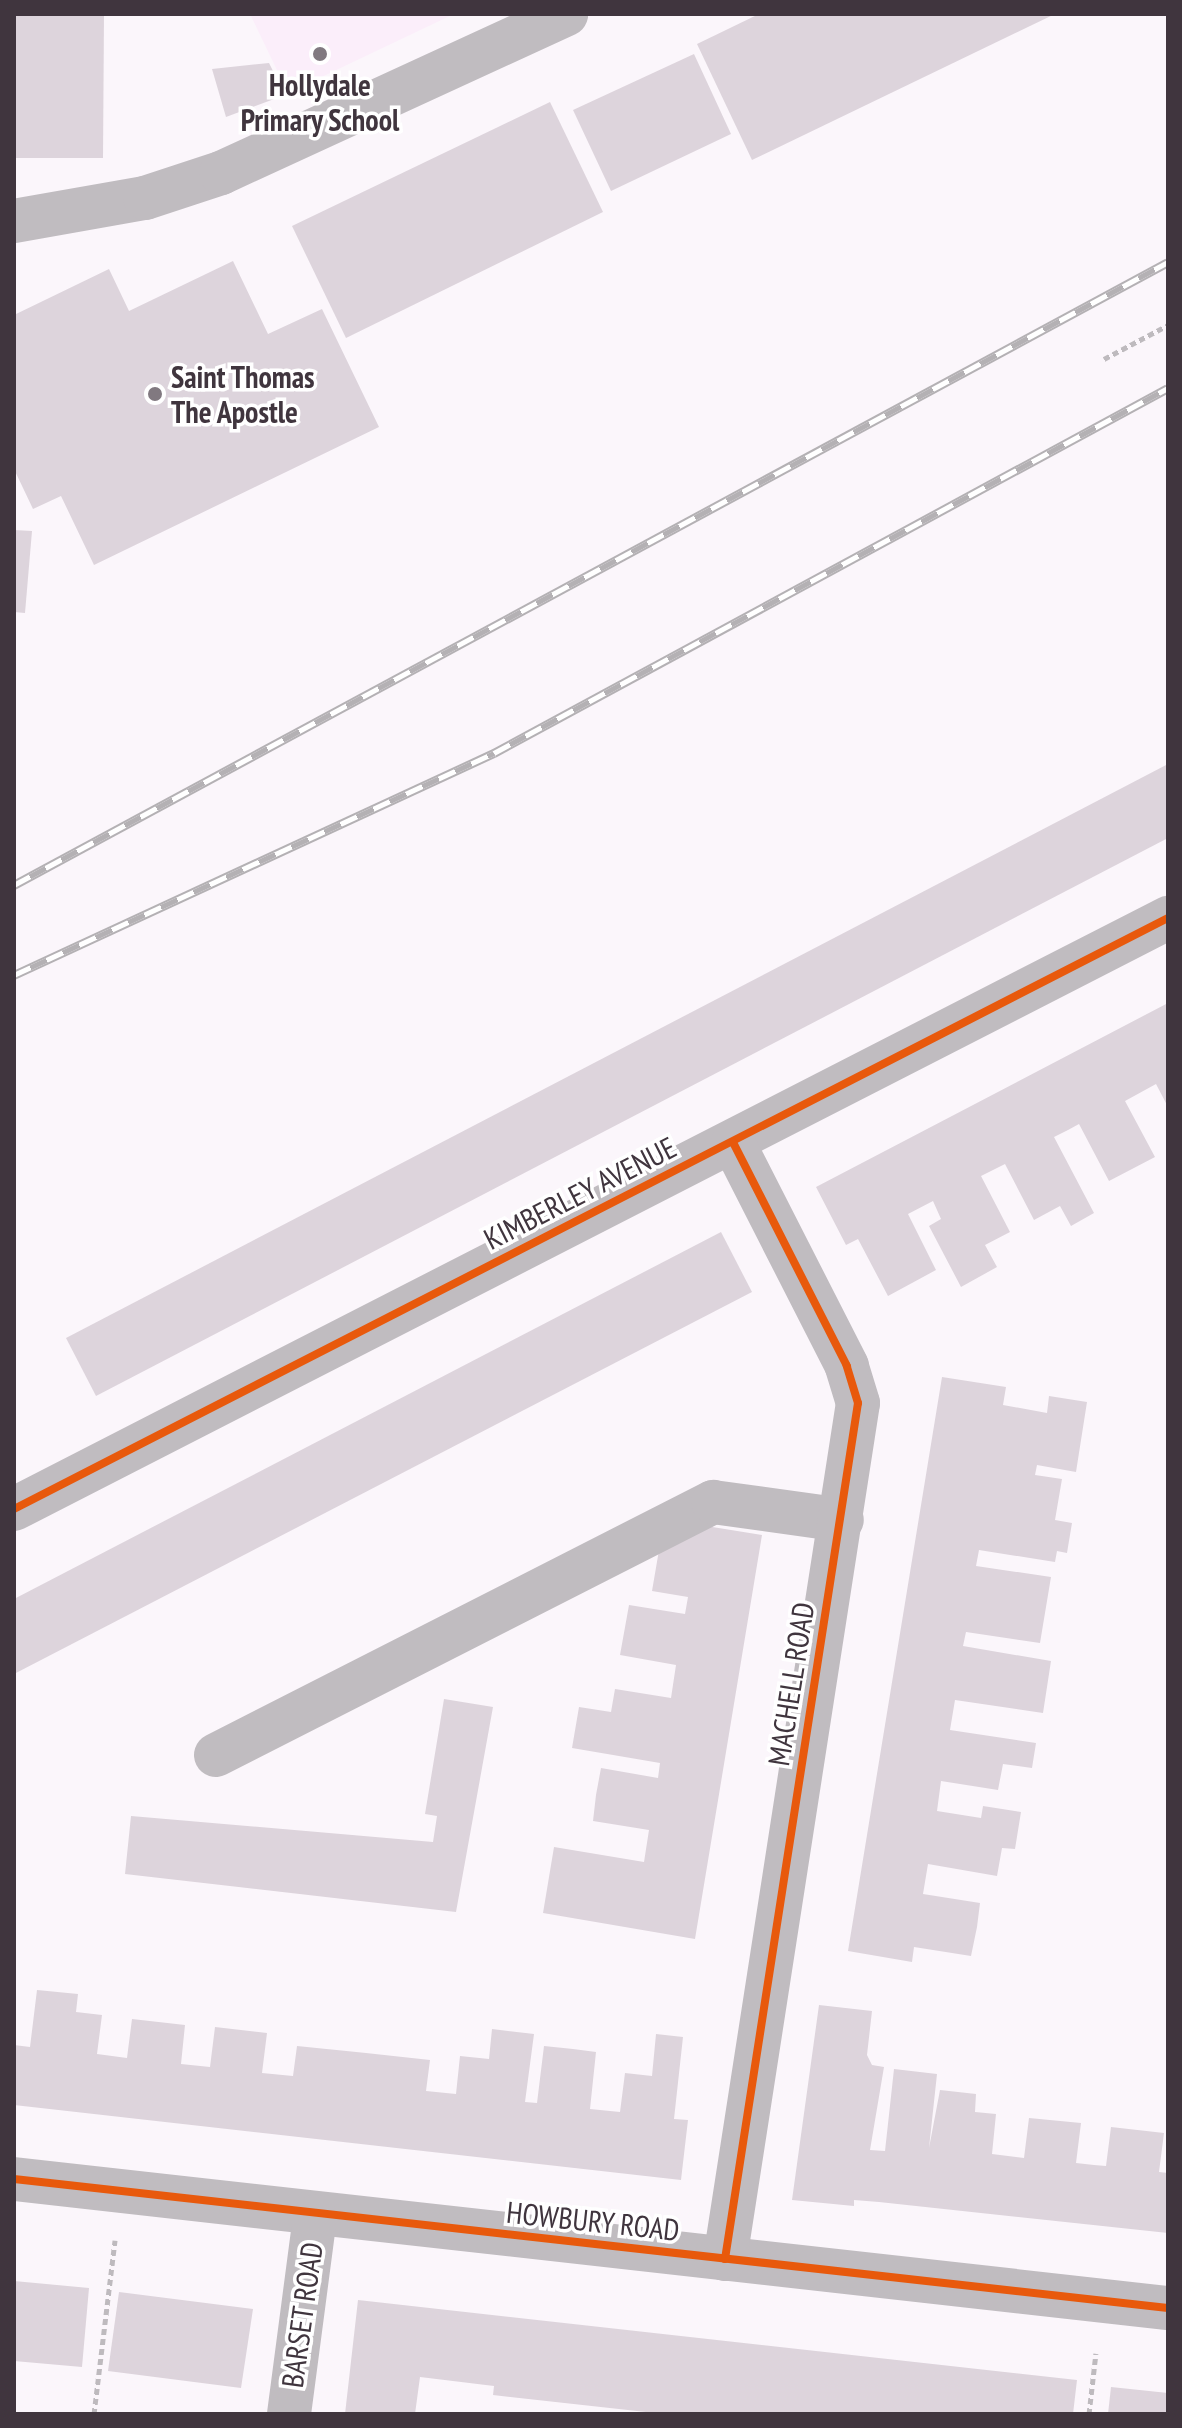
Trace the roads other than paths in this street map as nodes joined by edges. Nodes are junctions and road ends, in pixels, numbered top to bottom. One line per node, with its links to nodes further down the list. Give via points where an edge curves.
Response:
1 (566, 14): 2 (street, via 221,173 145,198)
2 (14, 221)
3 (1168, 918): 4 (street, KIMBERLEY AVENUE)
4 (733, 1142): 5 (street, KIMBERLEY AVENUE); 6 (street, MACHELL ROAD, via 847,1366 858,1403)
5 (14, 1509)
6 (842, 1520): 7 (street, via 713,1502); 10 (street, MACHELL ROAD)
7 (216, 1755)
8 (14, 2179): 9 (street, HOWBURY ROAD)
9 (315, 2217): 10 (street, HOWBURY ROAD); 12 (street, BARSET ROAD)
10 (725, 2259): 11 (street, HOWBURY ROAD)
11 (1168, 2308)
12 (289, 2414)

